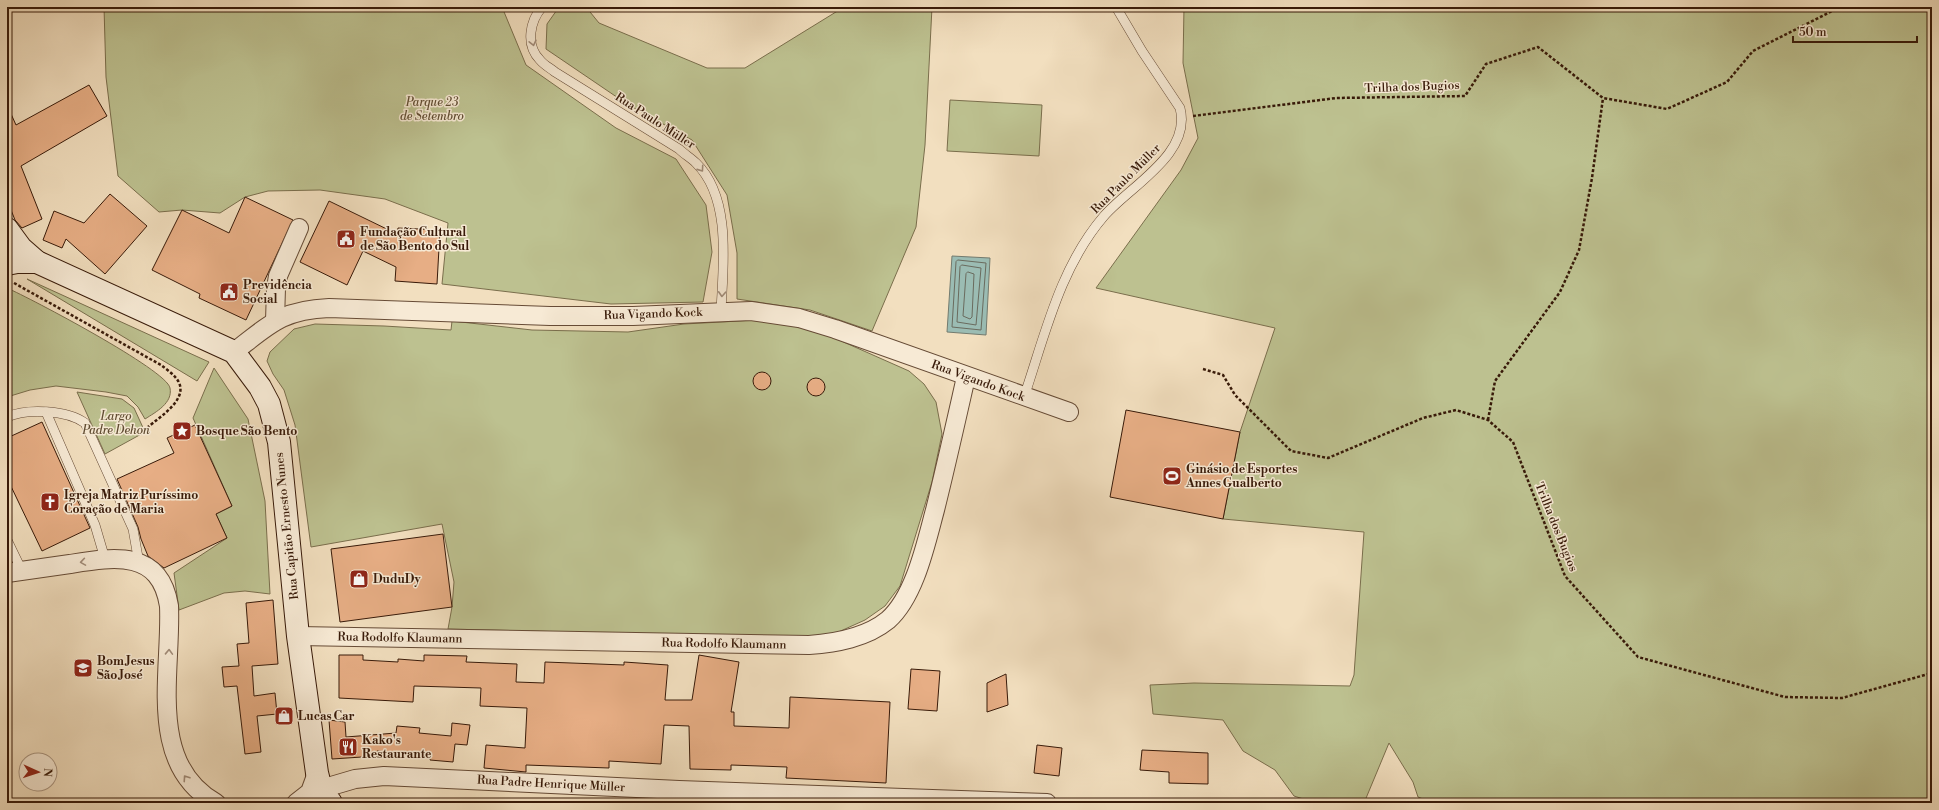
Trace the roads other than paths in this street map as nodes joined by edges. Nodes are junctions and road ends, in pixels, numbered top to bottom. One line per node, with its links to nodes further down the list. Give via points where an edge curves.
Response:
1 (542, 7): 7 (lane, Rua Paulo Müller, one-way to 7, via 530,30 533,47 539,60 679,149 696,163 707,178 714,193 723,234)
2 (1116, 7): 11 (lane, Rua Paulo Müller, via 1180,108 1183,118 1182,129 1172,150 1104,216 1084,242 1057,299)
3 (299, 228): 8 (street, via 278,276)
4 (7, 229): 5 (main road, via 21,248)
5 (38, 262): 6 (main road, via 17,262); 9 (main road, Rua Capitão Ernesto Nunes)
6 (10, 273)
7 (721, 311): 8 (street, Rua Vigando Kock, via 633,316 558,316 329,308 310,309); 10 (street, Rua Vigando Kock, via 751,311 799,318)
8 (275, 320): 9 (street, Rua Vigando Kock)
9 (234, 352): 19 (main road, Rua Capitão Ernesto Nunes, via 260,386 275,422)
10 (966, 377): 11 (street, Rua Vigando Kock); 19 (street, Rua Rodolfo Klaumann, via 942,482 914,578 902,603 888,619 854,638 830,644 809,645)
11 (1024, 397): 13 (street, Rua Vigando Kock)
12 (46, 412): 14 (lane, via 27,411); 16 (lane, via 95,525); 17 (lane, via 75,417 85,423 133,529)
13 (1069, 412)
14 (7, 417)
15 (7, 540): 18 (lane)
16 (105, 559): 17 (street); 18 (street, one-way to 18)
17 (139, 563): 22 (street, one-way to 17, via 202,796 190,784 172,747 167,707 170,628 166,591 161,580)
18 (15, 572)
19 (298, 636): 20 (main road, Rua Capitão Ernesto Nunes)
20 (323, 792): 21 (street, Rua Padre Henrique Müller, via 355,779 384,776); 23 (street, via 310,792)
21 (679, 796): 24 (street, Rua Padre Henrique Müller)
22 (216, 803)
23 (296, 803)
24 (1047, 803)

